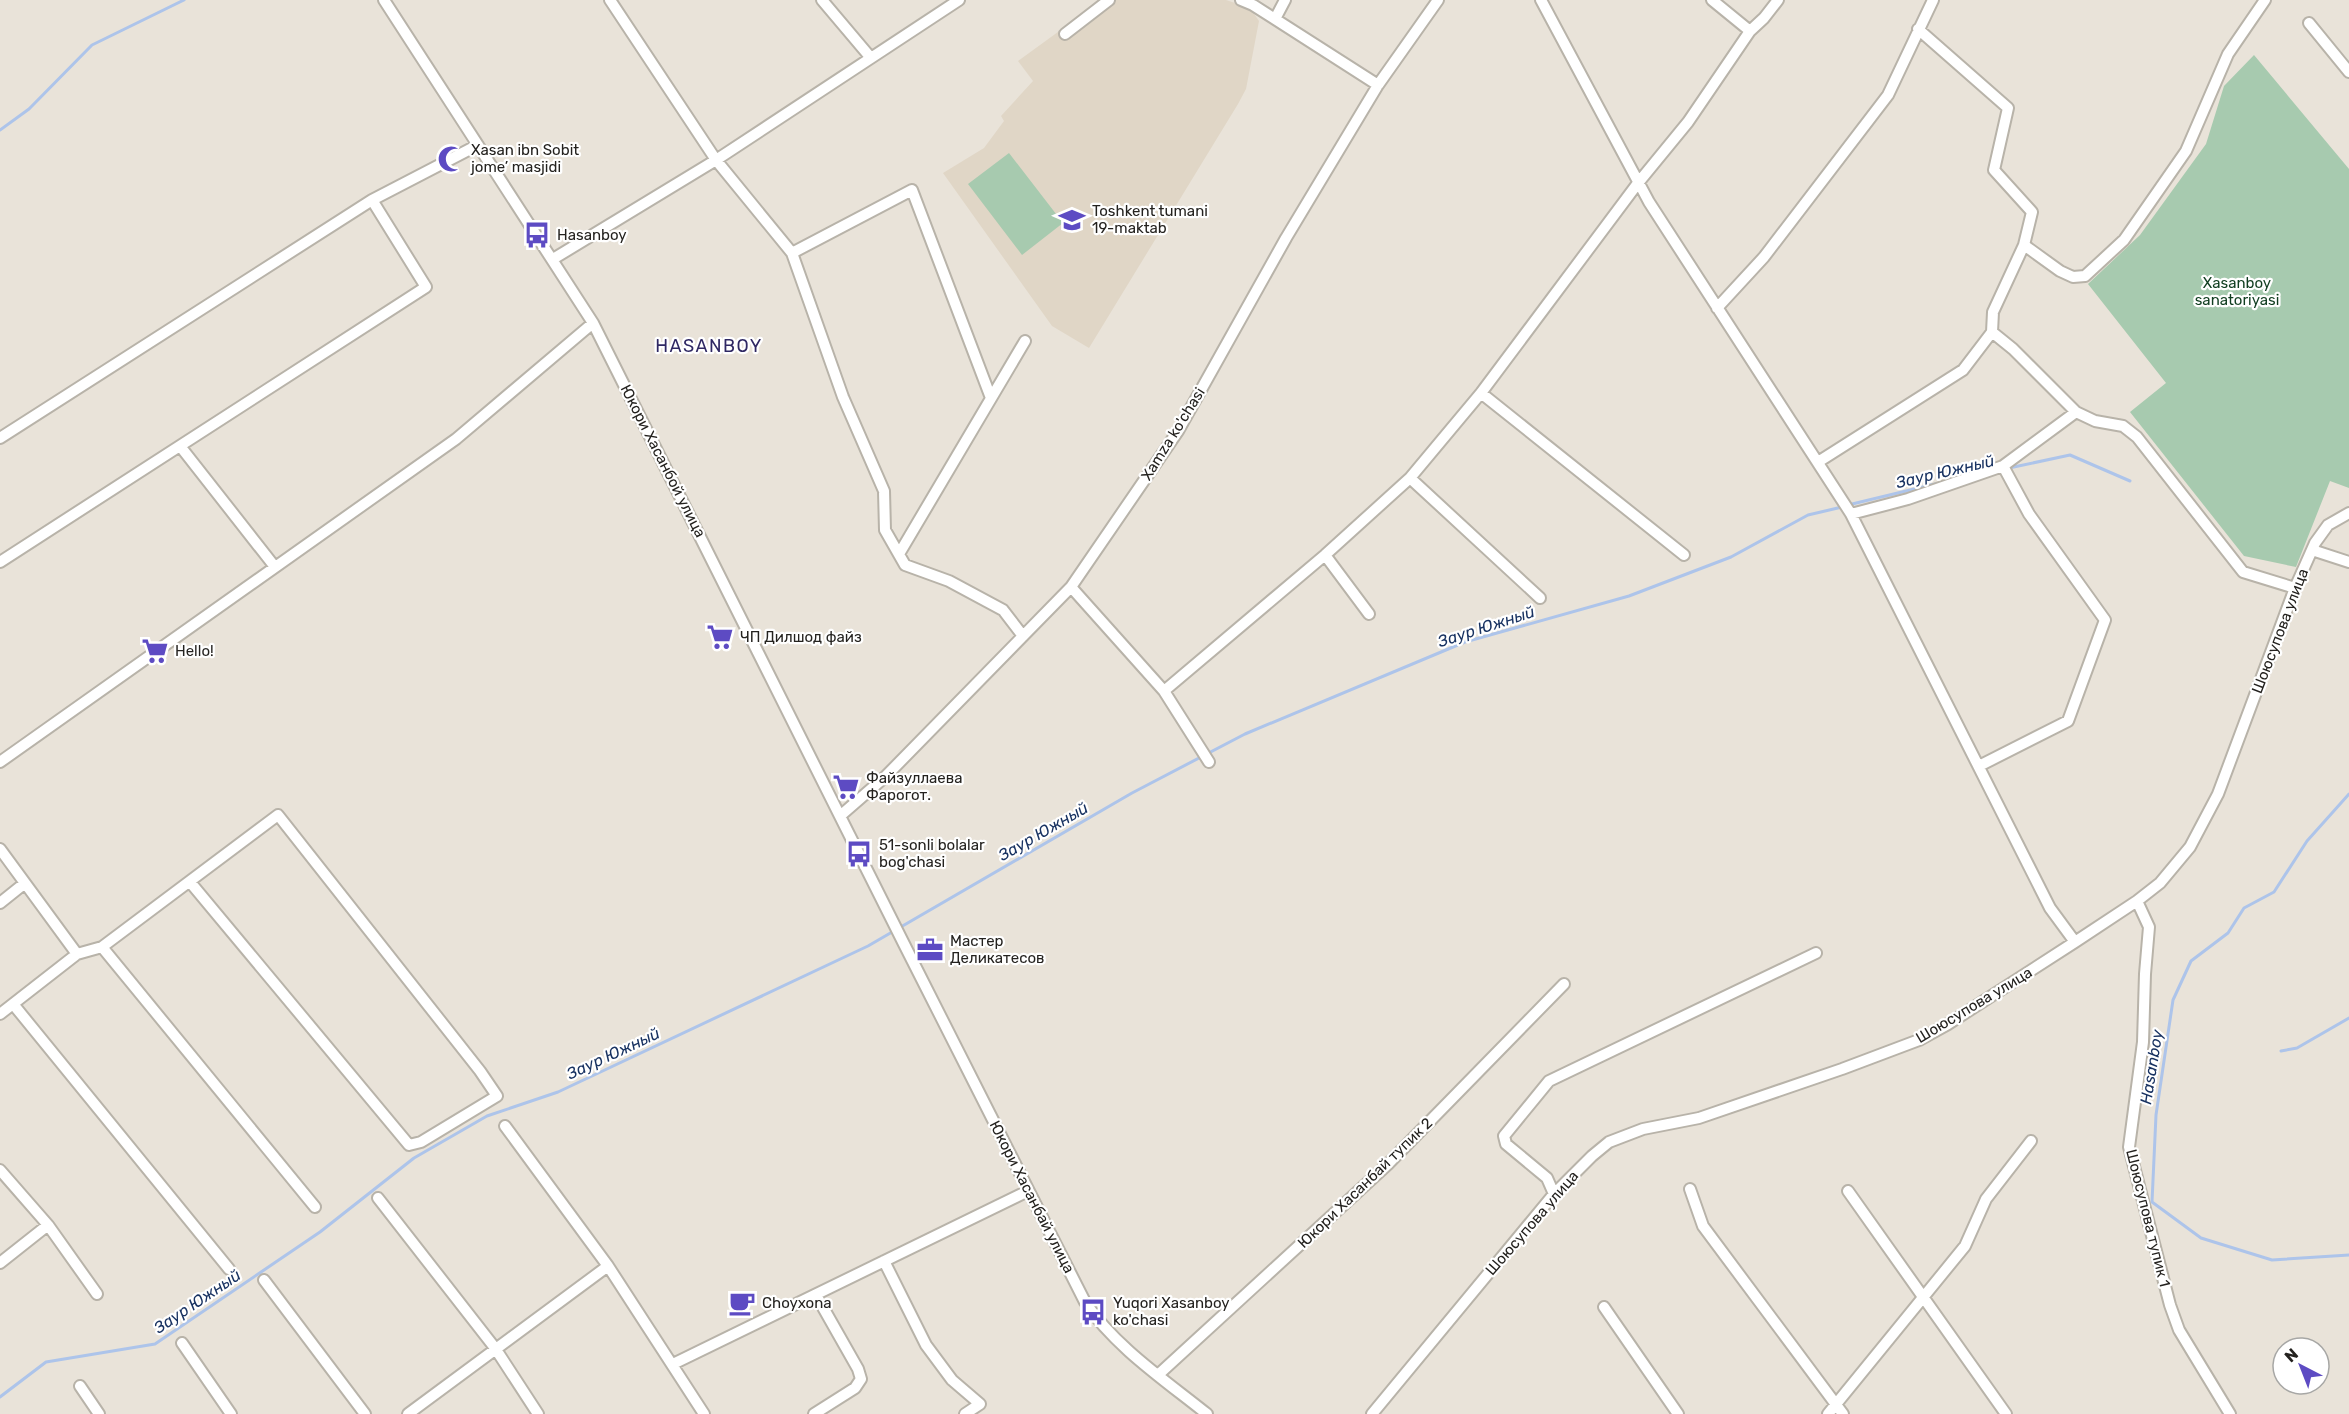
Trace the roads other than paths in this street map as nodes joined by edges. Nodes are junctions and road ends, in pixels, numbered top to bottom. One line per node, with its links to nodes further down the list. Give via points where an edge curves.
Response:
1 (384, 0): 22 (street, Юкори Хасанбой улица)
2 (610, 0): 23 (street)
3 (822, 0): 19 (street)
4 (959, 0): 19 (street)
5 (1109, 0): 18 (street)
6 (1241, 0): 14 (street)
7 (1285, 0): 14 (street)
8 (1438, 0): 21 (street, Xamza ko'chasi)
9 (1541, 0): 24 (street)
10 (1712, 0): 17 (street)
11 (1778, 0): 17 (street)
12 (1933, 0): 16 (street)
13 (2265, 0): 26 (street, via 2228,54 2186,151 2124,240 2085,276 2073,277)
14 (1275, 19): 21 (street)
15 (2309, 23): 20 (street)
16 (1918, 29): 26 (street, via 2008,108 1994,170 2032,212); 29 (street, via 1888,95 1867,125 1764,257)
17 (1750, 32): 24 (street, via 1688,122)
18 (1065, 34)
19 (872, 58): 23 (street)
20 (2349, 72)
21 (1378, 85): 50 (street, Xamza ko'chasi, via 1286,238 1179,431)
22 (478, 145): 25 (street); 28 (street, Юкори Хасанбой улица)
23 (716, 160): 27 (street); 28 (street)
24 (1638, 183): 29 (street); 33 (street)
25 (372, 200): 36 (street); 37 (street, via 426,287)
26 (2024, 245): 31 (street, via 1993,312)
27 (792, 253): 34 (street, via 912,190); 44 (street, via 843,397 884,490 885,530)
28 (553, 260): 30 (street, Юкори Хасанбой улица)
29 (1717, 308): 38 (street)
30 (593, 323): 49 (street, via 456,439); 59 (street, Юкори Хасанбой улица)
31 (1992, 332): 35 (street); 38 (street, via 1963,370)
32 (1025, 341): 34 (street)
33 (1481, 393): 40 (street); 46 (street)
34 (991, 398): 44 (street)
35 (2076, 412): 39 (street); 51 (street, via 2095,422 2123,426 2137,437 2243,572)
36 (0, 438)
37 (180, 446): 47 (street); 49 (street)
38 (1818, 462): 42 (street)
39 (2003, 466): 42 (street); 58 (street, via 2029,514 2105,620 2068,721)
40 (1410, 478): 45 (street); 52 (street)
41 (2349, 513): 43 (street, Шоюсупова улица, via 2328,525)
42 (1851, 514): 58 (street)
43 (2312, 550): 48 (street); 51 (street, Шоюсупова улица)
44 (899, 554): 54 (street, via 905,565 949,581 1003,610)
45 (1325, 555): 53 (street); 55 (street)
46 (1684, 555)
47 (0, 562)
48 (2349, 562)
49 (275, 567): 56 (street)
50 (1071, 587): 54 (street, Xamza ko'chasi); 55 (street)
51 (2295, 588): 63 (street, Шоюсупова улица, via 2208,813 2181,860)
52 (1540, 598)
53 (1369, 614)
54 (1023, 636): 59 (street, Xamza ko'chasi, via 886,776)
55 (1164, 691): 57 (street)
56 (0, 762)
57 (1209, 762)
58 (1978, 766): 65 (street, via 2050,908)
59 (840, 816): 66 (street, Юкори Хасанбой улица)
60 (0, 849): 62 (street)
61 (190, 882): 61 (street, via 278,815 497,1096 421,1142 409,1145); 67 (street)
62 (25, 883): 64 (street); 69 (street)
63 (2137, 901): 65 (street, Шоюсупова улица); 114 (street, Шоюсупова тупик 1, via 2149,927 2143,1042 2129,1147 2170,1305 2180,1330)
64 (0, 903)
65 (2075, 942): 79 (street, Шоюсупова улица, via 1948,1024 1904,1046 1699,1118 1619,1137 1592,1156)
66 (904, 944): 77 (street, Юкори Хасанбай улица)
67 (102, 947): 69 (street); 81 (street)
68 (1816, 953): 79 (street, via 1548,1081 1504,1136 1506,1144 1547,1178)
69 (77, 954): 71 (street)
70 (1564, 984): 95 (street, Юкори Хасанбай тупик 2, via 1388,1164)
71 (13, 1004): 72 (street); 86 (street)
72 (0, 1014)
73 (505, 1126): 85 (street)
74 (2031, 1141): 90 (street, via 1986,1199 1965,1246)
75 (0, 1170): 82 (street)
76 (1690, 1189): 98 (street, via 1702,1226)
77 (1028, 1191): 83 (street); 95 (street, Юкори Хасанбай улица, via 1096,1317)
78 (1848, 1191): 90 (street)
79 (1554, 1194): 109 (street, Шоюсупова улица)
80 (378, 1198): 93 (street)
81 (315, 1207)
82 (48, 1225): 84 (street); 88 (street)
83 (884, 1261): 89 (street); 106 (street, via 926,1345 952,1380 980,1404)
84 (0, 1263)
85 (608, 1266): 93 (street); 94 (street)
86 (229, 1269)
87 (264, 1280): 101 (street)
88 (97, 1294)
89 (816, 1295): 94 (street); 105 (street, via 861,1379 855,1388)
90 (1922, 1296): 98 (street); 113 (street)
91 (1604, 1307): 110 (street)
92 (182, 1343): 100 (street)
93 (495, 1348): 102 (street); 103 (street)
94 (673, 1364): 104 (street)
95 (1158, 1374): 97 (street, Юкори Хасанбай улица)
96 (80, 1386): 99 (street)
97 (1195, 1404): 107 (street); 108 (street, Юкори Хасанбай улица)
98 (1835, 1404): 111 (street); 112 (street)
99 (99, 1414)
100 (231, 1414)
101 (365, 1414)
102 (408, 1414)
103 (538, 1414)
104 (704, 1414)
105 (813, 1414)
106 (965, 1414)
107 (1188, 1414)
108 (1208, 1414)
109 (1372, 1414)
110 (1678, 1414)
111 (1828, 1414)
112 (1843, 1414)
113 (2006, 1414)
114 (2230, 1414)

